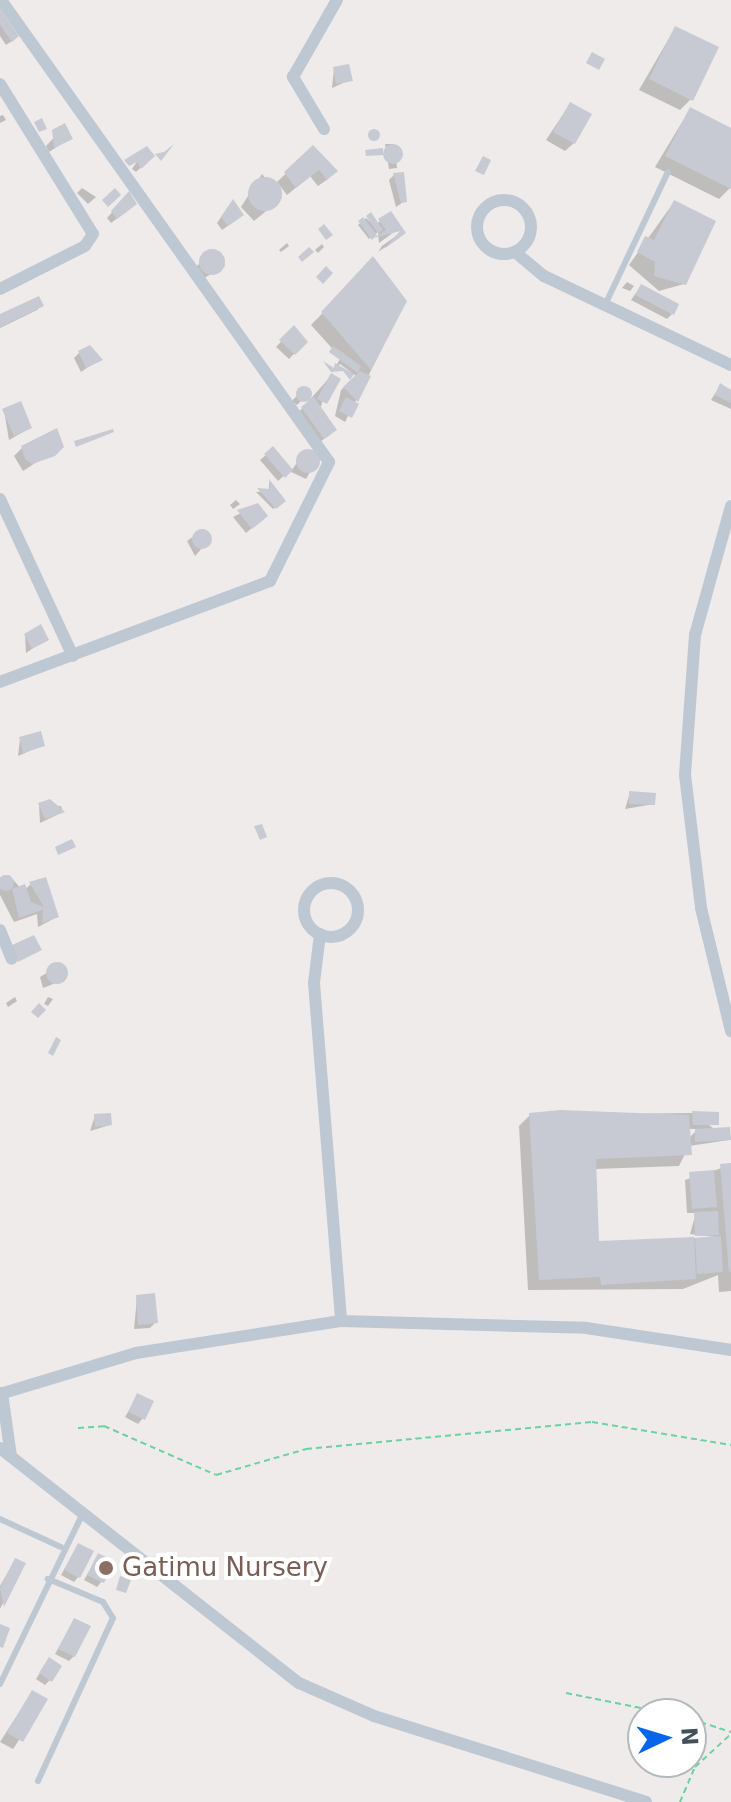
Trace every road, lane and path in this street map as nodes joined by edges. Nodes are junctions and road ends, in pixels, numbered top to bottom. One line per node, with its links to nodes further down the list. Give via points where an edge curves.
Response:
1 (1, 0): 12 (street, via 329,462 270,581)
2 (337, 0): 4 (street, via 293,77)
3 (0, 84): 7 (street, via 93,234 85,246)
4 (324, 129)
5 (668, 172): 8 (lane)
6 (515, 252): 6 (street, via 494,253 481,241 479,216 491,203 508,200 528,216 530,234); 8 (street)
7 (0, 289)
8 (605, 305): 9 (street)
9 (731, 365)
10 (0, 499): 12 (street)
11 (731, 506): 17 (street, via 695,635 685,775 692,855)
12 (73, 656): 13 (street)
13 (0, 682)
14 (0, 930): 16 (street)
15 (320, 934): 15 (street, via 305,917 307,899 327,883 345,887 356,900 354,925 340,935); 18 (street, via 314,983)
16 (12, 959)
17 (731, 1031)
18 (341, 1321): 19 (street, via 586,1328); 20 (street, via 136,1353)
19 (731, 1350)
20 (1, 1394): 24 (street)
21 (78, 1428): 22 (path, via 104,1426 216,1475 306,1449 592,1422)
22 (731, 1445)
23 (0, 1448): 24 (street)
24 (11, 1456): 25 (street)
25 (82, 1515): 27 (lane); 35 (street, via 264,1662 336,1702)
26 (0, 1519): 27 (lane)
27 (61, 1547): 28 (lane)
28 (48, 1579): 29 (lane); 34 (lane, via 103,1602 113,1618)
29 (0, 1684)
30 (566, 1693): 31 (path)
31 (627, 1705)
32 (707, 1725): 33 (path)
33 (731, 1733): 36 (path, via 695,1767)
34 (38, 1781)
35 (646, 1802)
36 (680, 1802)

